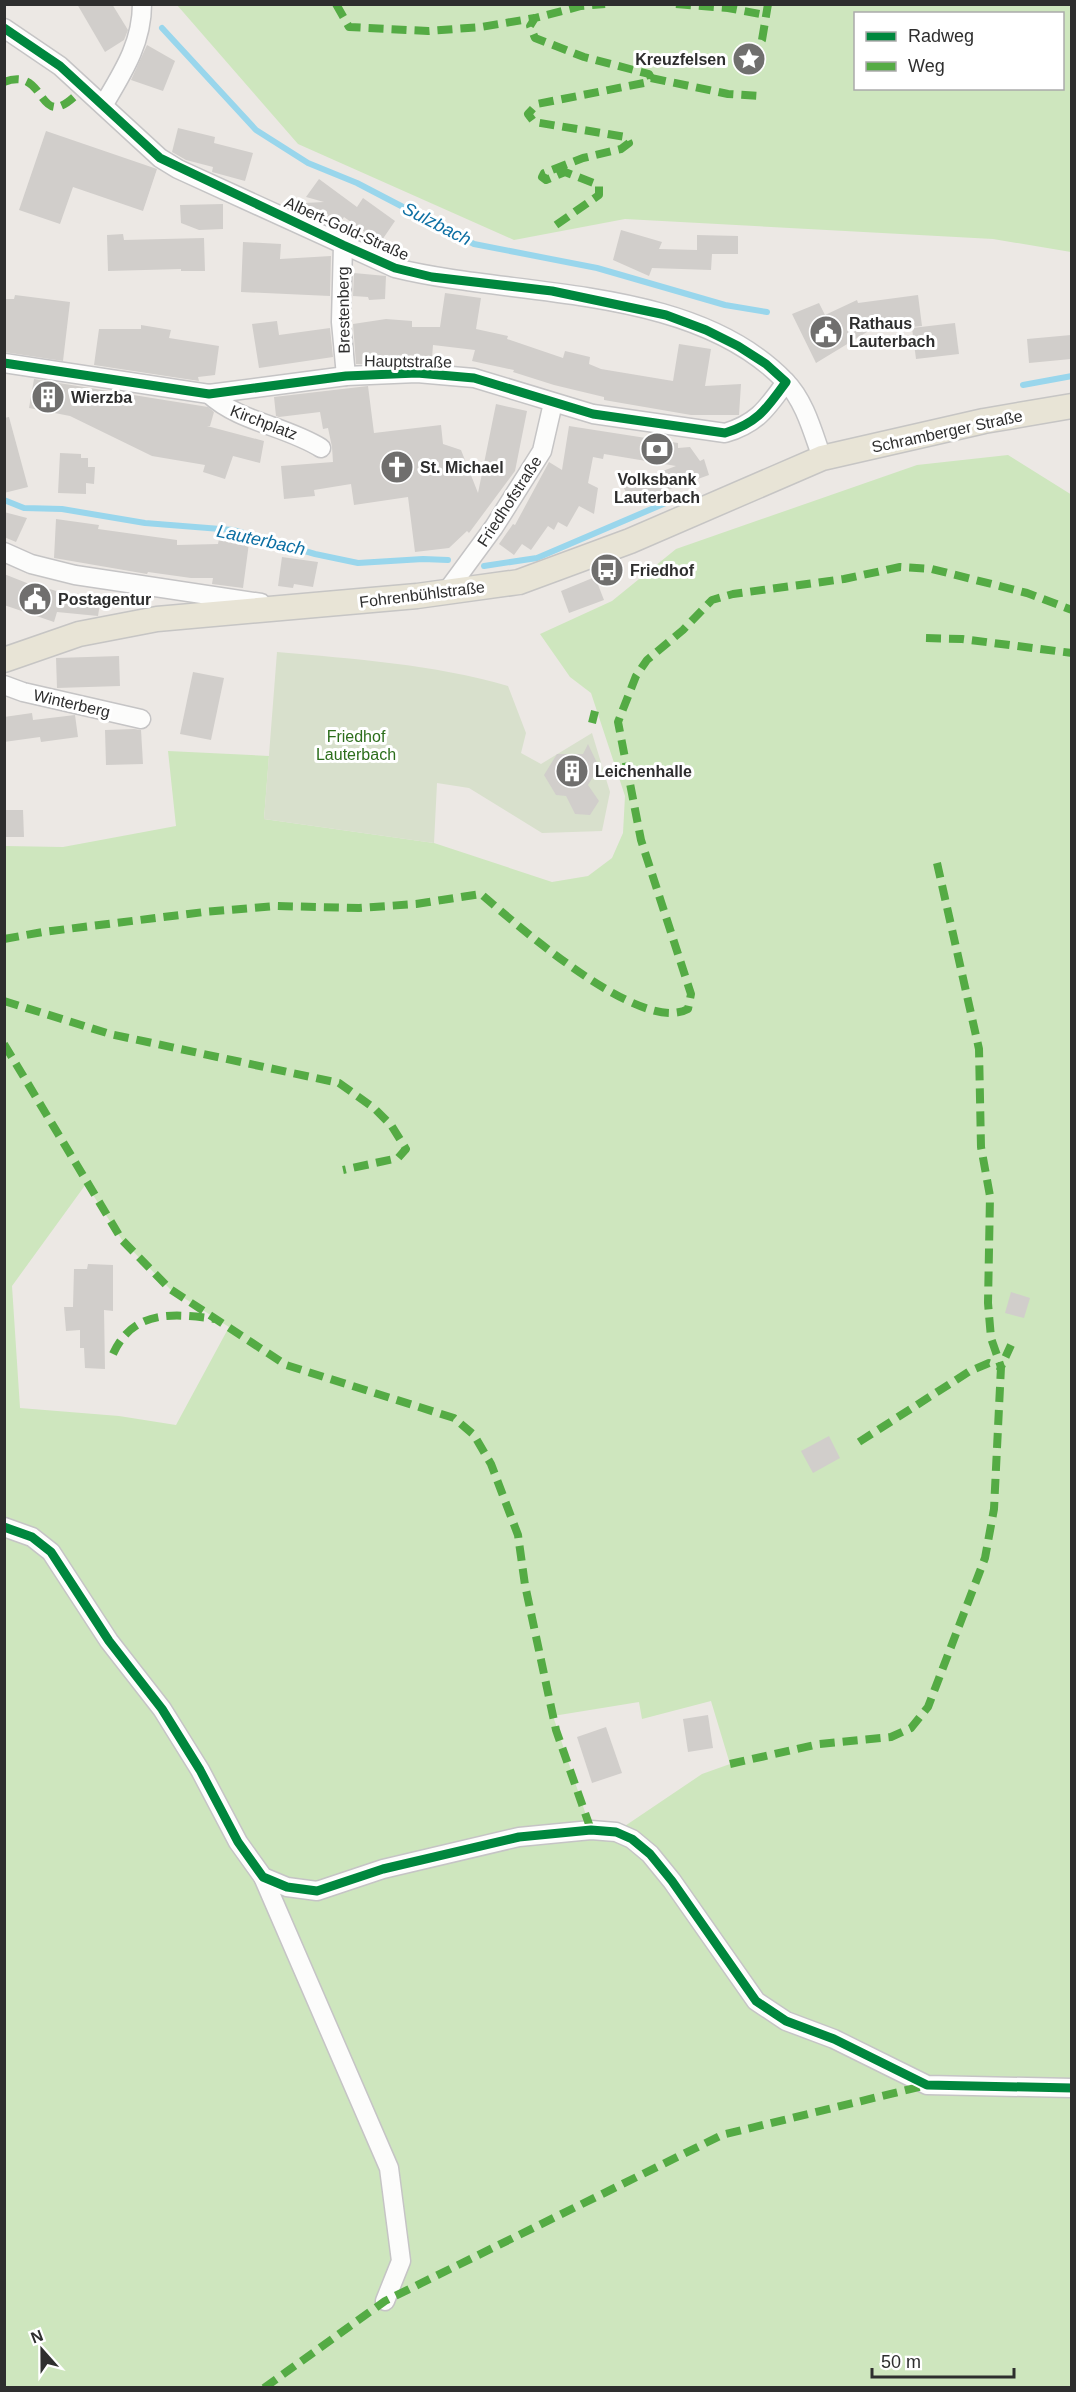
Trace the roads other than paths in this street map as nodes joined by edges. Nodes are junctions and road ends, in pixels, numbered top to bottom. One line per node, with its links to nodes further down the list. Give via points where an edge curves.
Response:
1 (142, 4): 3 (street, via 142,25 132,55)
2 (4, 28): 3 (street, Albert-Gold-Straße, via 60,66)
3 (104, 104): 4 (street, Albert-Gold-Straße, via 160,158 178,169)
4 (343, 245): 6 (street, Brestenberg, via 341,322); 7 (street, Albert-Gold-Straße, via 394,268 432,277 552,291 666,315 738,346)
5 (4, 363): 8 (street, Hauptstraße)
6 (346, 376): 8 (street, Hauptstraße); 9 (street, Hauptstraße, via 417,373 474,378)
7 (786, 382): 9 (street, Hauptstraße, via 764,413 744,427 726,433 593,414); 12 (street, Albert-Gold-Straße, via 809,421)
8 (209, 394): 11 (street, Kirchplatz, via 222,407 301,435)
9 (553, 404): 14 (street, Friedhofstraße, via 542,451)
10 (1071, 406): 12 (main road, Schramberger Straße)
11 (321, 448)
12 (822, 458): 14 (main road, Fohrenbühlstraße, via 570,564 519,582)
13 (4, 552): 15 (street, via 31,564 75,575)
14 (447, 591): 15 (main road, Fohrenbühlstraße)
15 (282, 607): 16 (main road, Fohrenbühlstraße, via 111,626)
16 (4, 660)
17 (4, 685): 18 (street, Winterberg)
18 (141, 719)
19 (4, 1527): 20 (street, via 32,1537 51,1552 109,1641 162,1710 238,1842)
20 (263, 1877): 21 (street, via 287,1887 317,1891 383,1869 519,1837 591,1830 616,1832 650,1854 756,2001 786,2021 843,2043 927,2085); 22 (street, via 389,2168 401,2261)
21 (1071, 2088)
22 (385, 2301)

